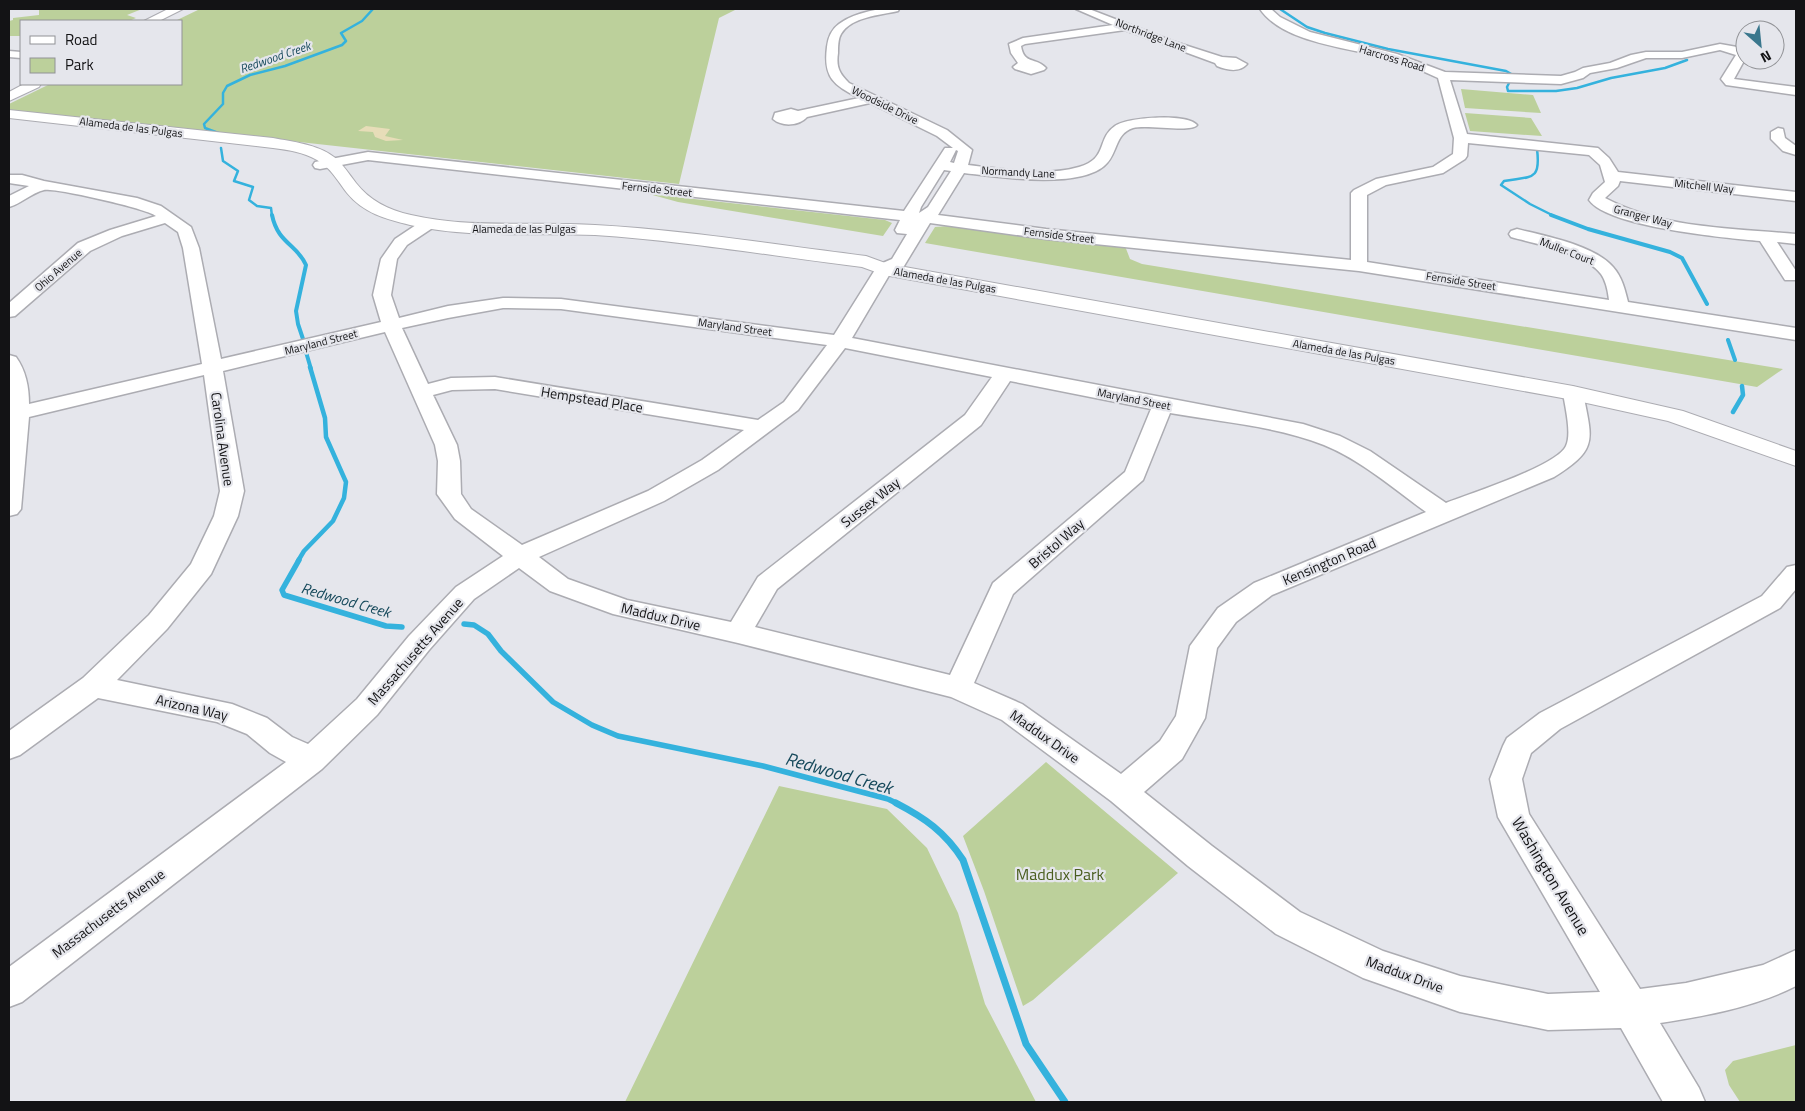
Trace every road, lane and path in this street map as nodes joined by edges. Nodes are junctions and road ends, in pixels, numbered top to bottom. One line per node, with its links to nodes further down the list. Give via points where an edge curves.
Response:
1 (177, 9): 6 (main road)
2 (185, 9): 7 (main road)
3 (894, 9): 15 (street, Woodside Drive, via 850,22 837,31 834,39 830,68 833,74 845,86)
4 (1081, 9): 8 (street, Northridge Lane)
5 (1265, 9): 11 (street, Harcross Road, via 1295,31 1392,56)
6 (152, 20)
7 (162, 20)
8 (1126, 26): 9 (street, Northridge Lane); 10 (street, via 1015,44 1019,58)
9 (1221, 61)
10 (1026, 64)
11 (1443, 76): 13 (street, via 1561,80 1635,57 1682,54 1720,47 1742,54 1727,79 1730,82); 22 (street, Harcross Road)
12 (32, 85): 14 (main road)
13 (1796, 91)
14 (9, 97)
15 (870, 99): 17 (street); 23 (street, Woodside Drive, via 927,124)
16 (9, 114): 19 (main road, Alameda de las Pulgas)
17 (798, 114)
18 (9, 120): 19 (main road, Alameda de las Pulgas)
19 (63, 123): 25 (main road, Alameda de las Pulgas, via 286,151)
20 (1190, 124): 27 (street, Normandy Lane, via 1142,122 1125,126 1114,135 1106,158 1079,170 1052,175)
21 (1778, 132): 24 (street, via 1778,139)
22 (1461, 138): 28 (street, via 1584,149 1602,156); 39 (street, via 1460,156 1438,170 1381,182 1359,194)
23 (954, 141): 26 (street); 27 (street, via 965,150)
24 (1796, 151)
25 (326, 164): 34 (street, Fernside Street, via 368,156); 35 (main road, Alameda de las Pulgas, via 348,201 361,210 385,220)
26 (941, 166): 27 (street, Normandy Lane); 34 (street, via 913,207)
27 (960, 168): 34 (street, via 934,210)
28 (1612, 176): 31 (street, Mitchell Way); 37 (street, Granger Way, via 1613,183 1597,200 1617,211 1676,226)
29 (9, 179): 30 (street, Carolina Avenue)
30 (42, 185): 32 (street); 33 (street, Carolina Avenue, via 132,201)
31 (1796, 196)
32 (9, 202)
33 (169, 217): 43 (street, Ohio Avenue, via 116,233 84,247); 48 (street, Carolina Avenue, via 185,230 191,248)
34 (918, 218): 39 (street, Fernside Street); 40 (street, Massachusetts Avenue, via 898,262)
35 (424, 227): 40 (main road, Alameda de las Pulgas, via 491,236 561,234 621,238 859,270); 44 (street, Maddux Drive, via 401,242 389,259 382,295)
36 (1517, 234): 42 (street, Muller Court, via 1552,243 1596,261 1607,269 1614,282)
37 (1765, 236): 38 (street, Granger Way); 41 (street)
38 (1796, 239)
39 (1360, 266): 42 (street, Fernside Street)
40 (884, 269): 46 (street, Massachusetts Avenue); 51 (main road, Alameda de las Pulgas)
41 (1791, 276)
42 (1620, 306): 45 (street, Fernside Street)
43 (9, 312)
44 (391, 325): 46 (street, Maryland Street, via 503,303 561,304); 48 (street, Maryland Street); 50 (street, Maddux Drive)
45 (1796, 334)
46 (840, 341): 49 (street, Maryland Street); 54 (street, Massachusetts Avenue, via 791,406)
47 (9, 361): 53 (street, via 19,387)
48 (213, 368): 53 (street, Maryland Street); 61 (street, Carolina Avenue, via 232,491 226,516 202,568 158,622)
49 (1005, 373): 52 (street, Maryland Street); 60 (street, Sussex Way, via 973,420 767,583)
50 (422, 392): 54 (street, Hempstead Place, via 451,384 495,383); 58 (street, Maddux Drive, via 446,445 449,494 463,514)
51 (1573, 393): 55 (main road, Alameda de las Pulgas, via 1675,416); 57 (street, Kensington Road, via 1579,430 1577,448 1564,461 1546,472)
52 (1163, 405): 57 (street, Maryland Street, via 1295,429 1332,441 1362,456); 62 (street, Bristol Way, via 1135,474 1002,589)
53 (14, 414): 56 (street)
54 (762, 427): 58 (street, Massachusetts Avenue, via 710,465 656,496)
55 (1796, 459)
56 (9, 509)
57 (1444, 512): 65 (street, Kensington Road, via 1263,589 1228,614 1204,646 1190,718 1171,750)
58 (520, 556): 60 (street, Maddux Drive, via 559,585 622,608); 64 (street, Massachusetts Avenue, via 465,593 367,707)
59 (1796, 573): 68 (street, Washington Avenue, via 1772,602 1550,721 1518,746 1506,779 1514,817)
60 (738, 633): 62 (street, Maddux Drive)
61 (93, 686): 63 (street, Carolina Avenue); 64 (street, Arizona Way, via 222,712 257,726 281,745)
62 (958, 688): 65 (street, Maddux Drive, via 1012,712)
63 (9, 748)
64 (311, 760): 67 (street, Massachusetts Avenue)
65 (1122, 792): 68 (street, Maddux Drive, via 1288,923 1376,966 1460,994 1548,1012)
66 (1796, 967): 68 (street, Maddux Drive, via 1768,981 1686,1001)
67 (9, 989)
68 (1630, 1009): 69 (street, Washington Avenue)
69 (1685, 1102)

